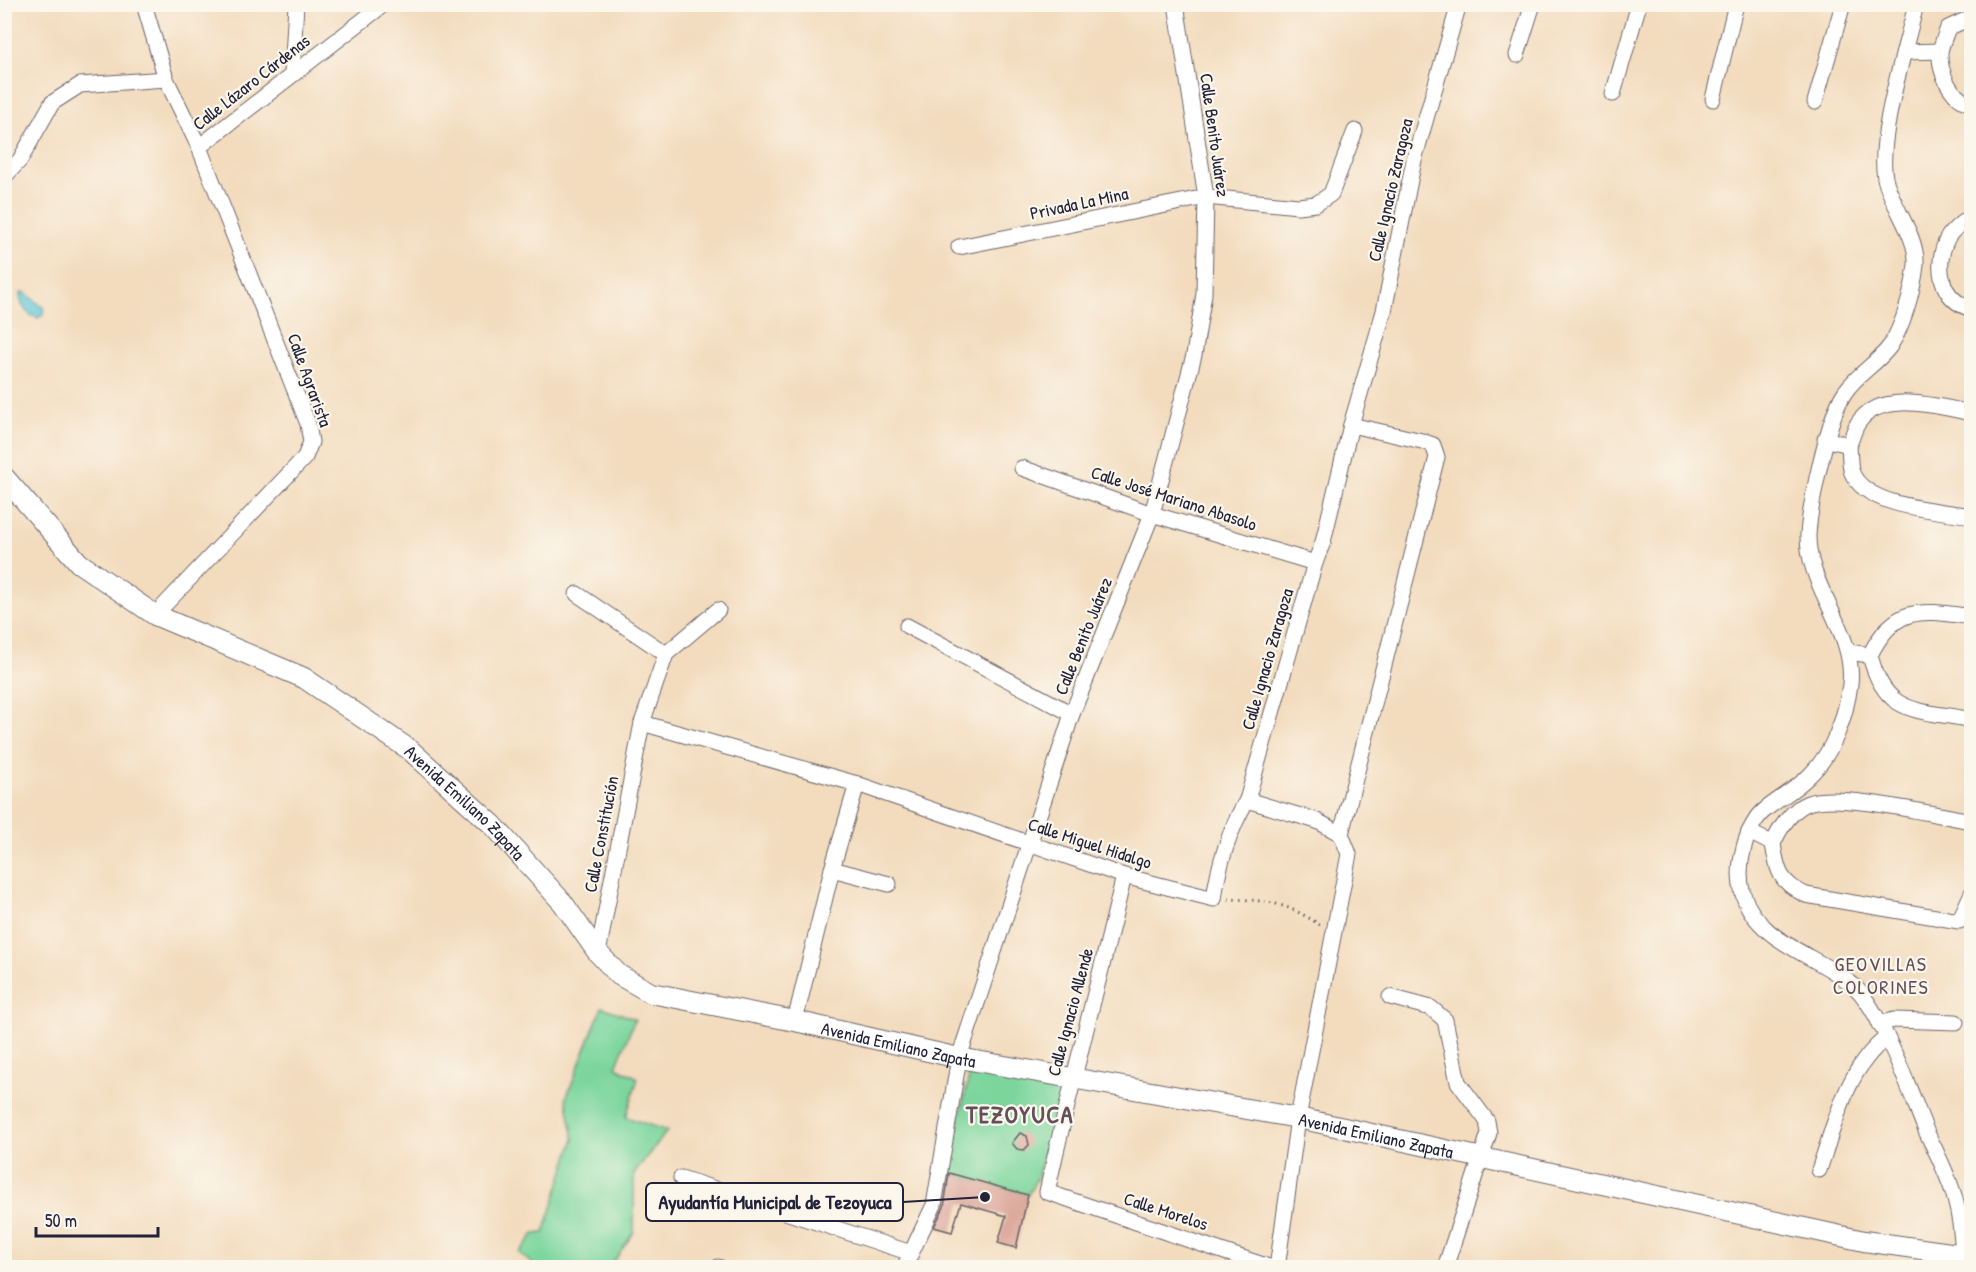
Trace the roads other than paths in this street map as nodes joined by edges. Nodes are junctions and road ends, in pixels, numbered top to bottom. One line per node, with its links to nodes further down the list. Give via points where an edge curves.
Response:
1 (144, 4): 16 (street, Calle Agrarista)
2 (296, 4): 15 (street)
3 (384, 4): 15 (street, Calle Lázaro Cárdenas)
4 (1176, 4): 24 (street, Calle Benito Juárez)
5 (1459, 4): 31 (street, Calle Ignacio Zaragoza, via 1414,160 1384,311)
6 (1533, 4): 14 (street)
7 (1639, 4): 17 (street)
8 (1736, 4): 18 (street)
9 (1843, 4): 19 (street)
10 (1916, 4): 13 (street)
11 (1971, 16): 12 (street, via 1948,28)
12 (1940, 51): 13 (street); 20 (street, via 1943,73 1951,89)
13 (1906, 52): 27 (street, via 1884,142 1885,180)
14 (1517, 56)
15 (292, 75): 22 (street, Calle Lázaro Cárdenas)
16 (166, 79): 22 (street, Calle Agrarista); 23 (street, via 80,85 52,103 20,160)
17 (1613, 93)
18 (1713, 99)
19 (1815, 102)
20 (1971, 104)
21 (1355, 131): 24 (street, Privada La Mina, via 1331,194 1316,204 1298,206)
22 (199, 147): 41 (street, Calle Agrarista, via 308,424 311,442 305,457)
23 (4, 177)
24 (1206, 197): 26 (street, Privada La Mina); 36 (street, Calle Benito Juárez, via 1204,294 1194,356)
25 (1971, 221): 28 (street, via 1964,221 1948,236)
26 (959, 248)
27 (1917, 261): 28 (street); 32 (street, via 1906,308 1890,345 1844,393)
28 (1939, 265): 29 (street, via 1944,288 1963,307)
29 (1971, 309)
30 (1971, 413): 33 (street, via 1906,402 1877,408 1858,422)
31 (1351, 425): 38 (street, Calle Ignacio Zaragoza); 54 (street, via 1422,441 1432,445 1437,457)
32 (1826, 439): 33 (street); 44 (street, via 1808,537 1814,569)
33 (1849, 445): 37 (street, via 1852,472 1863,490 1886,501)
34 (1022, 468): 36 (street, Calle José Mariano Abasolo)
35 (4, 477): 41 (street, Avenida Emiliano Zapata, via 80,563)
36 (1152, 514): 38 (street, Calle José Mariano Abasolo); 47 (street, Calle Benito Juárez)
37 (1971, 516)
38 (1315, 563): 51 (street, Calle Ignacio Zaragoza)
39 (577, 594): 45 (street)
40 (718, 610): 45 (street)
41 (155, 615): 61 (street, Avenida Emiliano Zapata, via 304,678 410,750 493,825 563,903)
42 (1971, 617): 46 (street, via 1930,611 1898,618 1880,637)
43 (907, 626): 47 (street)
44 (1848, 652): 46 (street); 53 (street, via 1850,681 1845,712 1832,747 1812,774 1763,811)
45 (666, 654): 49 (street, Calle Constitución)
46 (1870, 656): 48 (street, via 1885,694 1900,705)
47 (1072, 714): 55 (street, Calle Benito Juárez)
48 (1971, 720)
49 (642, 723): 50 (street, Calle Miguel Hidalgo); 61 (street, Calle Constitución)
50 (857, 784): 55 (street, Calle Miguel Hidalgo); 57 (street)
51 (1247, 800): 54 (street, via 1317,821); 58 (street, Calle Miguel Hidalgo, via 1239,814 1214,898)
52 (1971, 821): 56 (street, via 1839,800 1806,803 1781,825)
53 (1749, 832): 56 (street); 65 (street, via 1742,862 1742,890 1751,913 1768,932 1836,972 1858,990)
54 (1341, 834): 68 (street, via 1349,854)
55 (1032, 844): 58 (street, Calle Miguel Hidalgo); 66 (street, Calle Benito Juárez)
56 (1773, 844): 60 (street, via 1777,868 1791,887 1806,895 1959,921)
57 (832, 869): 59 (street); 63 (street)
58 (1124, 876): 67 (street, Calle Ignacio Allende)
59 (889, 885)
60 (1971, 893)
61 (598, 952): 63 (street, Avenida Emiliano Zapata, via 619,975 651,993)
62 (1390, 997): 69 (street, via 1431,1008 1445,1020 1458,1082 1487,1121 1489,1133)
63 (795, 1021): 66 (street, Avenida Emiliano Zapata)
64 (1956, 1023): 65 (street, via 1894,1020)
65 (1882, 1031): 70 (street, via 1854,1075); 74 (street, via 1954,1195)
66 (959, 1058): 67 (street, Avenida Emiliano Zapata); 73 (street, Calle Benito Juárez, via 934,1204)
67 (1072, 1078): 68 (street, Avenida Emiliano Zapata); 72 (street, Calle Ignacio Allende)
68 (1298, 1118): 69 (street, Avenida Emiliano Zapata); 77 (street)
69 (1480, 1158): 74 (street, Avenida Emiliano Zapata, via 1864,1241); 78 (street)
70 (1819, 1170)
71 (681, 1178): 73 (street)
72 (1047, 1192): 76 (street, Calle Morelos)
73 (911, 1253): 75 (street, Calle Benito Juárez)
74 (1967, 1256)
75 (904, 1268)
76 (1272, 1268)
77 (1277, 1268)
78 (1445, 1268)

